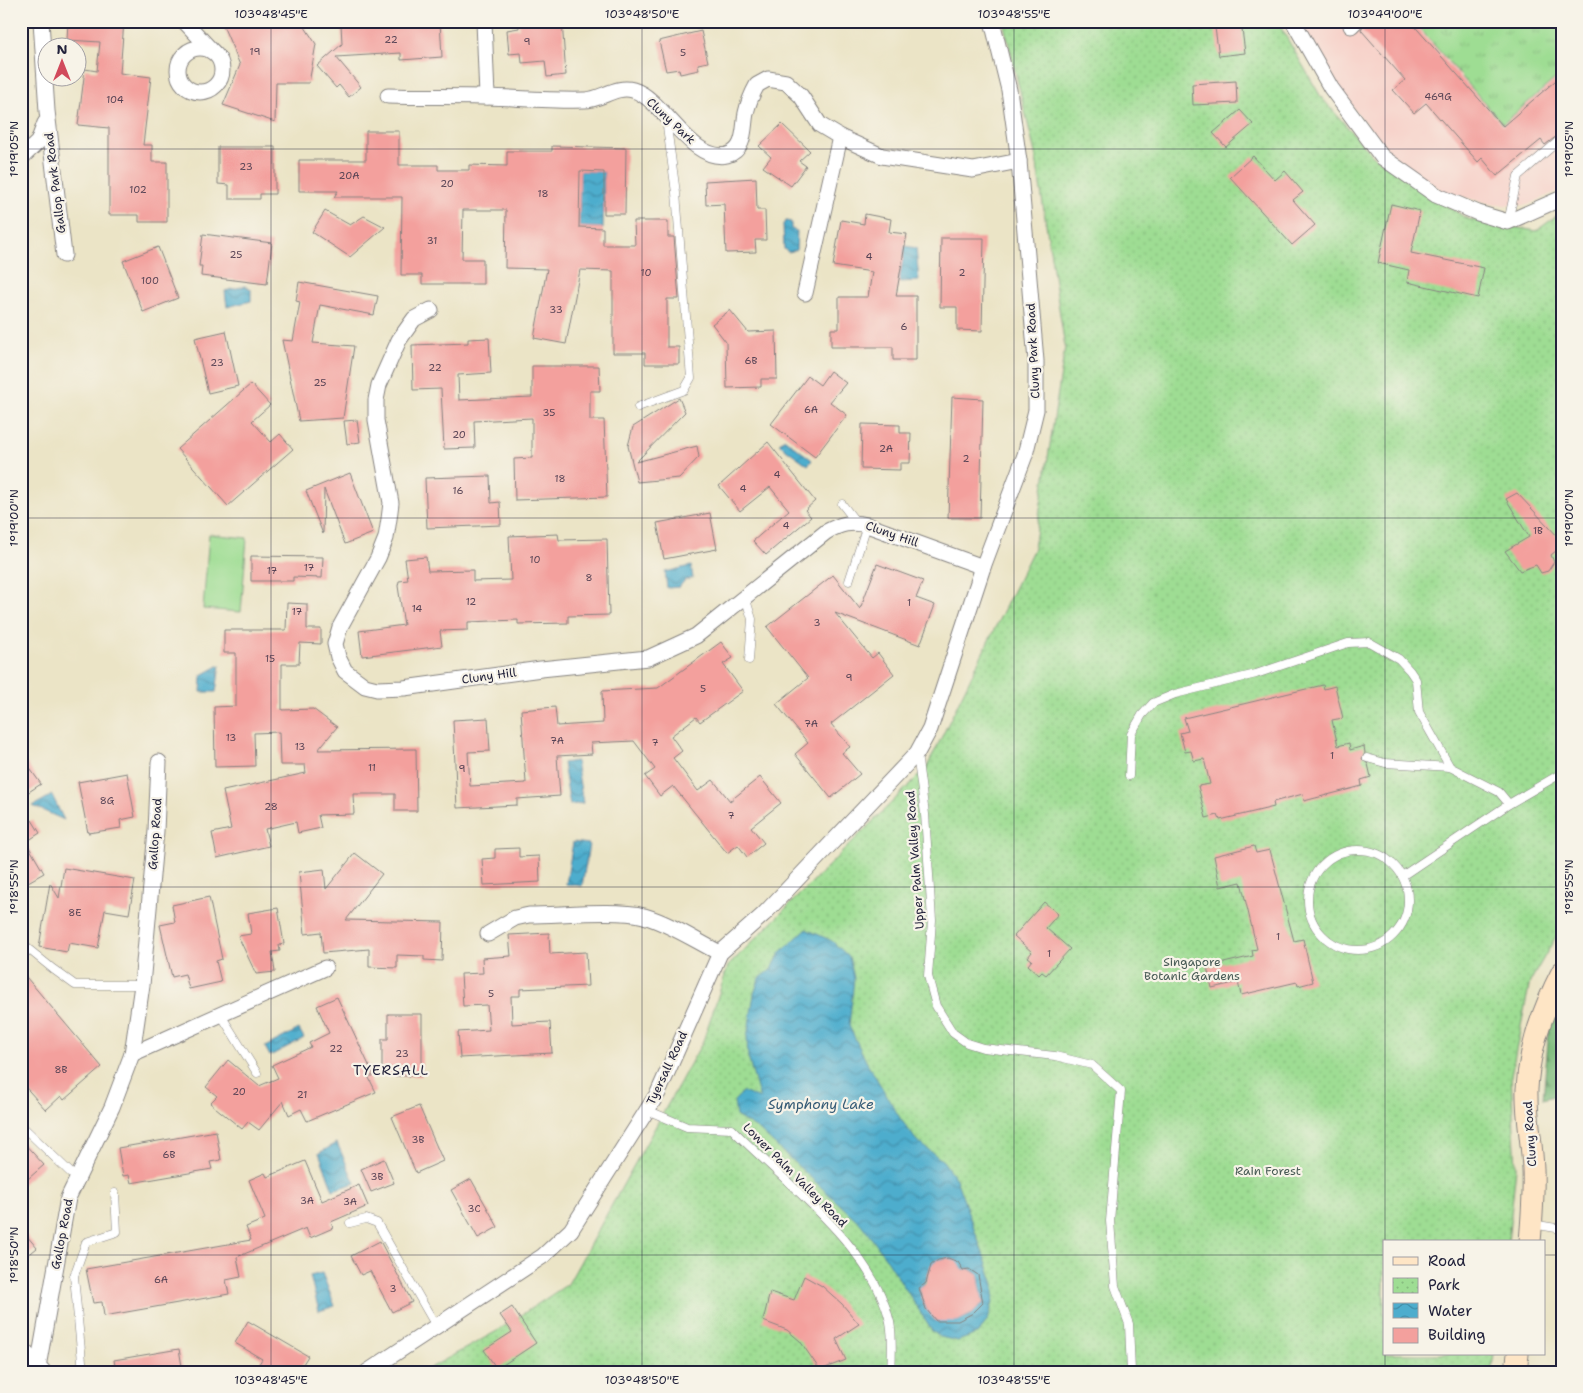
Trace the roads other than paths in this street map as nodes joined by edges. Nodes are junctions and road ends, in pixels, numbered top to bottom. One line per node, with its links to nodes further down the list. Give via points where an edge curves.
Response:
1 (41, 21): 10 (street, Gallop Park Road)
2 (183, 21): 6 (street); 7 (street, via 188,33)
3 (484, 21): 9 (street)
4 (992, 21): 15 (street, Cluny Park Road, via 1009,90)
5 (1293, 21): 17 (street, via 1331,88 1382,157 1436,195)
6 (213, 52): 7 (street, via 196,48); 7 (street, via 222,72 214,87 207,91 197,92 181,82 178,72)
7 (181, 57)
8 (388, 96): 9 (street, Cluny Park)
9 (487, 97): 11 (street, Cluny Park, via 588,100 621,89 633,90 652,101)
10 (47, 111): 14 (street, Gallop Park Road, via 38,142); 18 (street, Gallop Park Road)
11 (666, 115): 12 (street, Cluny Park, via 694,144 708,152 727,155 736,150 743,138 746,114 757,85 775,79 786,82 801,96 820,125); 21 (lane, via 676,193 691,378 684,390)
12 (840, 136): 15 (street, Cluny Park, via 882,156 973,170); 19 (street)
13 (1562, 138): 17 (lane, via 1518,176)
14 (21, 158)
15 (1019, 161): 24 (street, Cluny Park Road, via 1036,361 1036,410 1025,455)
16 (1562, 198): 17 (street)
17 (1508, 222)
18 (64, 255)
19 (805, 293)
20 (431, 310): 26 (street, Cluny Hill, via 414,319 398,340 379,385 376,420 391,503 390,519 378,558 336,635 338,657 345,671 365,686 404,688 648,658 696,636)
21 (638, 407)
22 (842, 504): 23 (lane)
23 (861, 524): 24 (street, Cluny Hill); 25 (lane); 26 (street, Cluny Hill, via 836,526 826,532)
24 (983, 567): 28 (street, Cluny Park Road, via 930,729)
25 (848, 582)
26 (745, 597): 27 (lane, via 752,619)
27 (749, 660)
28 (917, 753): 38 (street, Tyersall Road, via 764,914); 59 (lane, Upper Palm Valley Road, via 925,814 932,920 928,976 936,1006 953,1032 967,1043 1092,1065 1121,1091 1110,1221 1115,1286 1129,1324)
29 (1367, 758): 31 (lane, via 1385,763)
30 (159, 762): 41 (street, Gallop Road)
31 (1450, 766): 33 (lane, via 1419,712 1416,680 1399,659 1369,642 1348,643 1256,674 1175,694 1153,703 1131,734); 34 (lane, via 1499,792)
32 (1562, 773): 34 (lane)
33 (1129, 776)
34 (1508, 804): 35 (lane)
35 (1402, 876): 35 (lane, via 1408,897 1405,920 1391,938 1372,948 1351,950 1335,945 1312,921 1308,907 1313,878 1332,858 1358,850 1376,854 1391,863)
36 (488, 934): 38 (street, via 515,918 529,915 623,914 658,920)
37 (21, 943): 41 (lane, via 75,984)
38 (720, 954): 45 (street, Tyersall Road, via 658,1093)
39 (325, 968): 42 (street)
40 (1562, 972): 51 (street, Cluny Road, via 1542,1015 1527,1087 1533,1168)
41 (142, 985): 43 (street, Gallop Road)
42 (221, 1015): 43 (street); 44 (lane)
43 (132, 1054): 47 (street, Gallop Road, via 112,1107)
44 (257, 1073)
45 (647, 1110): 52 (street, Tyersall Road, via 572,1230 543,1256); 58 (lane, Lower Palm Valley Road, via 687,1127 732,1129 821,1214 873,1279 890,1322)
46 (21, 1125): 47 (lane)
47 (77, 1179): 55 (street, Gallop Road, via 68,1198)
48 (115, 1193): 56 (lane, via 117,1232 86,1242 74,1276)
49 (350, 1223): 52 (lane, via 366,1220 377,1223)
50 (1562, 1229): 51 (lane)
51 (1531, 1233)
52 (436, 1326): 57 (street, Tyersall Road)
53 (21, 1348): 55 (street, Gallop Road)
54 (1518, 1356): 60 (street)
55 (41, 1369)
56 (83, 1372)
57 (367, 1372)
58 (891, 1372)
59 (1130, 1372)
60 (1516, 1372)

